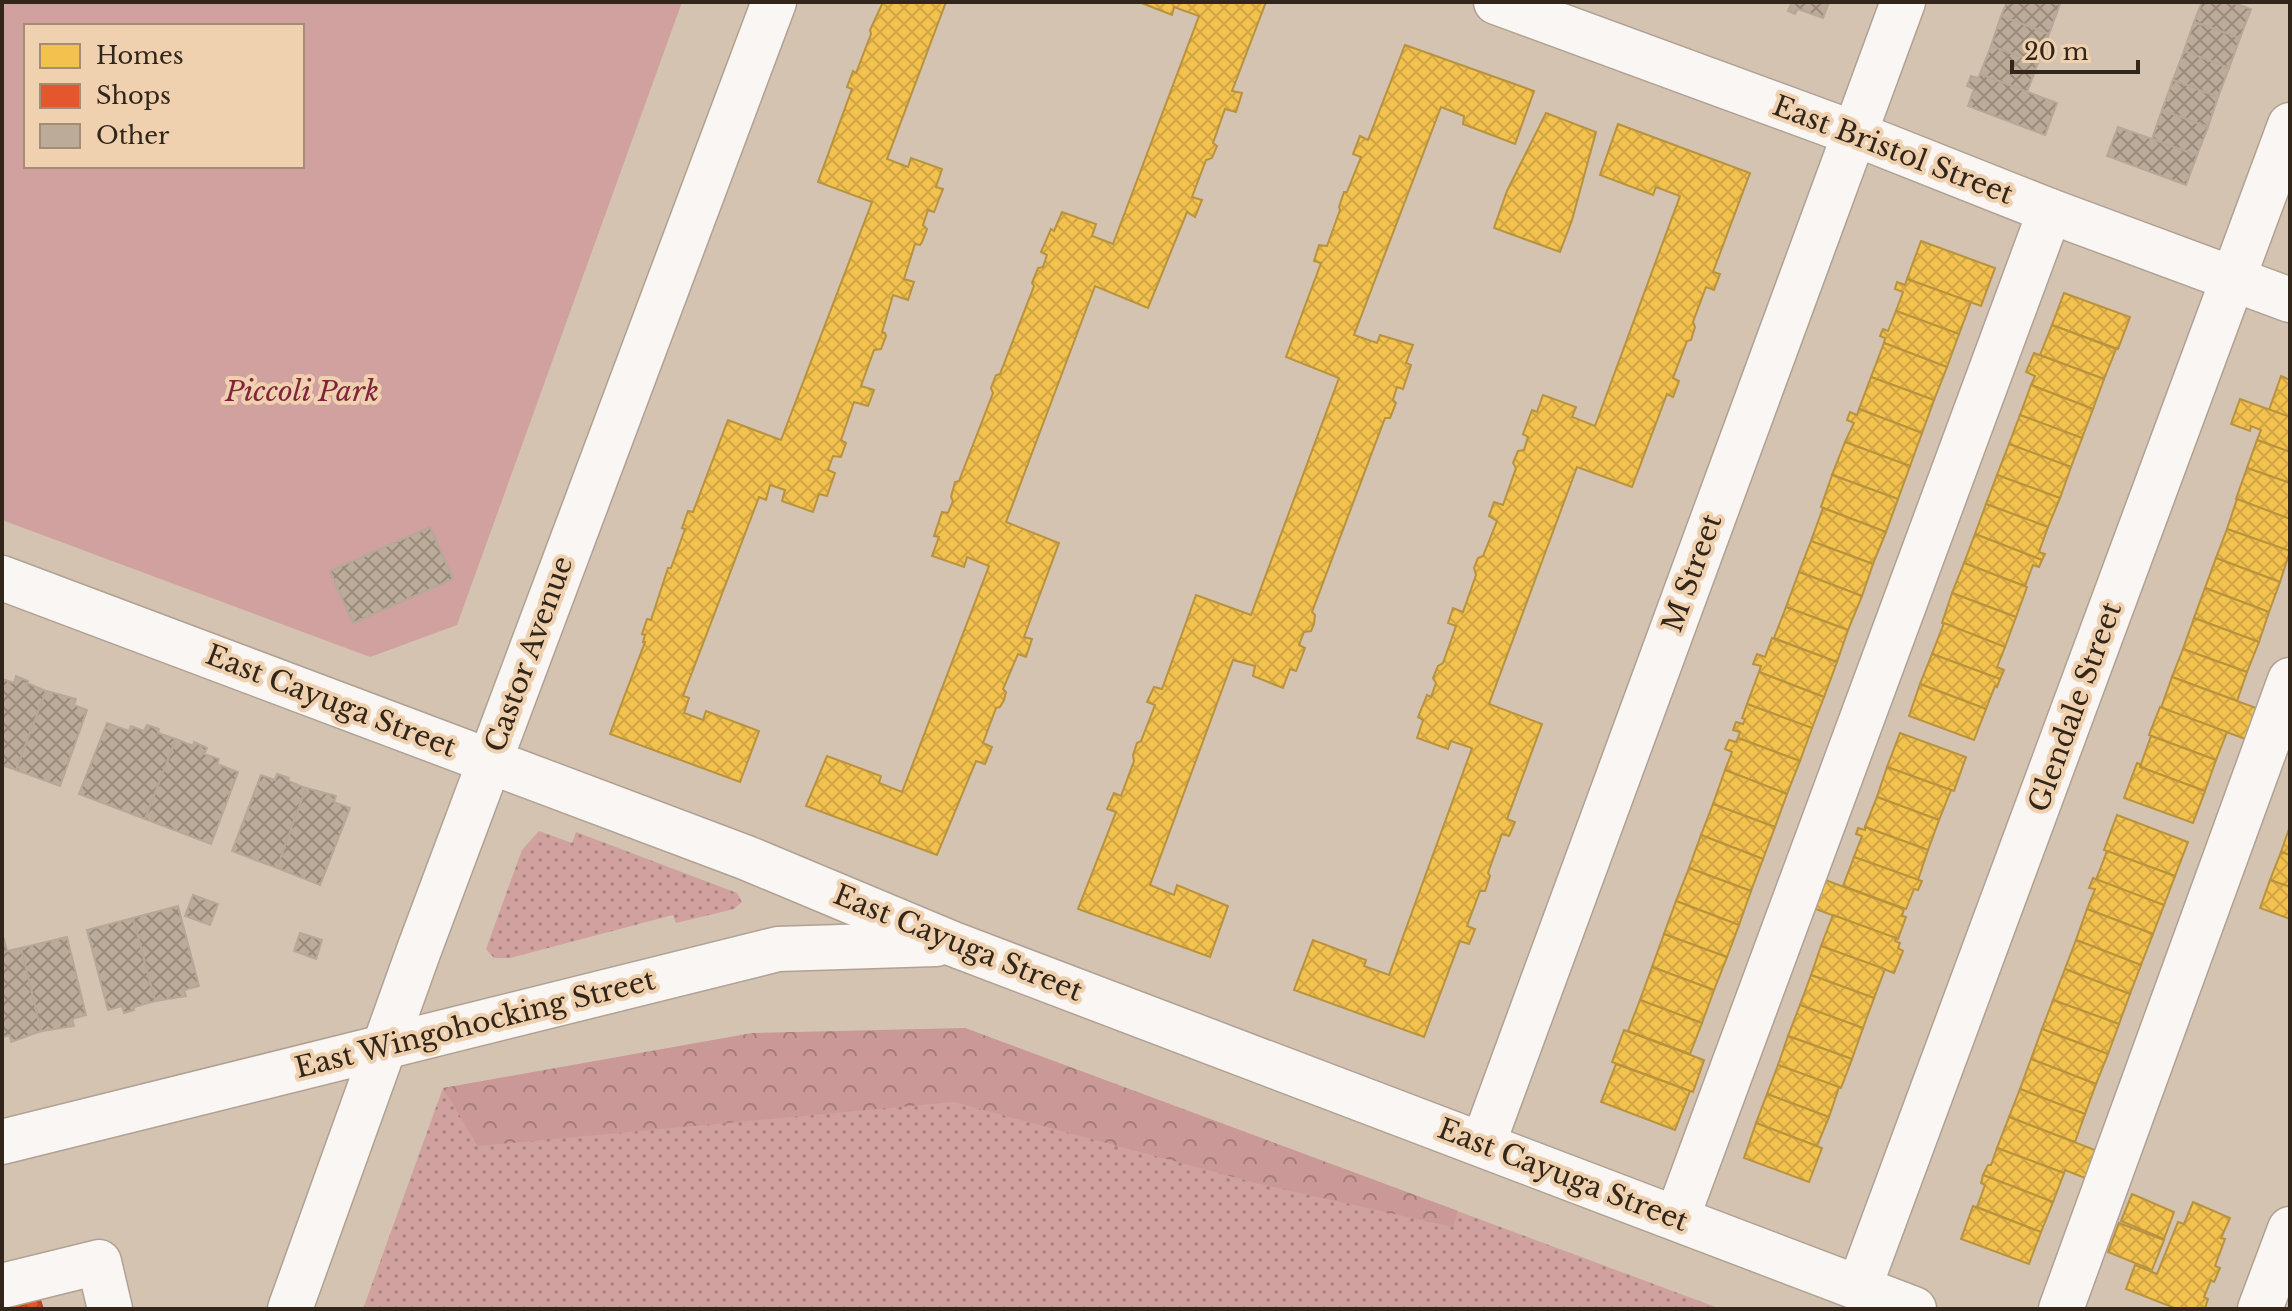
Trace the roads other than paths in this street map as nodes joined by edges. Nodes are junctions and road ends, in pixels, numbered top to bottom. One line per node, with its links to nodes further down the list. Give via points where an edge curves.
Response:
1 (774, 2): 11 (street, Castor Avenue)
2 (1903, 2): 5 (street, M Street)
3 (1504, 3): 5 (street, East Bristol Street)
4 (2290, 125): 7 (street, Glendale Street)
5 (1853, 133): 6 (street, East Bristol Street); 15 (street, M Street)
6 (2050, 211): 7 (street, East Bristol Street); 16 (street)
7 (2234, 279): 8 (street, East Bristol Street); 19 (street, Glendale Street)
8 (2289, 295)
9 (2, 578): 11 (street, East Cayuga Street)
10 (2290, 680): 23 (street)
11 (489, 760): 12 (street, East Cayuga Street, via 747,858); 13 (street, Castor Avenue)
12 (953, 944): 13 (street, East Wingohocking Street, via 778,949); 15 (street, East Cayuga Street)
13 (384, 1047): 14 (street, East Wingohocking Street); 21 (street, Castor Avenue)
14 (2, 1142)
15 (1483, 1144): 16 (street, East Cayuga Street)
16 (1677, 1218): 19 (street, East Cayuga Street)
17 (2290, 1229): 24 (street)
18 (2, 1286): 20 (street, via 99,1262)
19 (1859, 1288): 22 (street, East Cayuga Street)
20 (110, 1309)
21 (290, 1309)
22 (1914, 1309)
23 (2061, 1309)
24 (2260, 1309)

